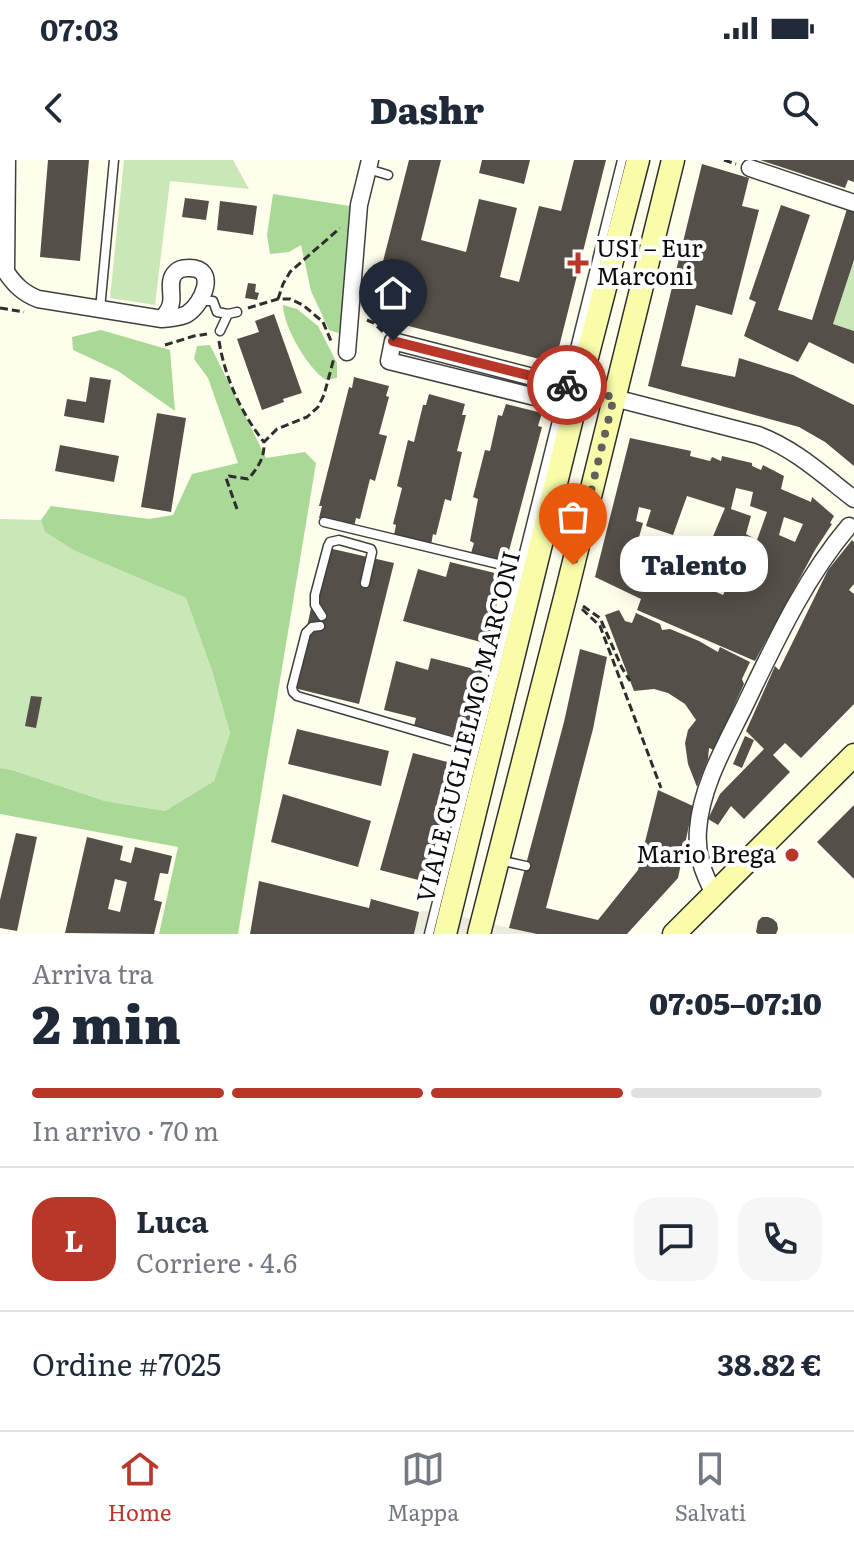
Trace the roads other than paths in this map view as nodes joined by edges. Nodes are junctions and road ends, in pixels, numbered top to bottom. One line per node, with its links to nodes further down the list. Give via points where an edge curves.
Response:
1 (7, 160): 9 (street)
2 (114, 160): 13 (lane)
3 (622, 160): 18 (lane, VIALE GUGLIELMO MARCONI)
4 (638, 160): 18 (main road, VIALE GUGLIELMO MARCONI)
5 (673, 160): 19 (main road)
6 (369, 165): 8 (lane); 17 (street)
7 (744, 166): 10 (street)
8 (388, 175)
9 (3, 203): 11 (street)
10 (854, 203)
11 (3, 272): 13 (street, via 30,296)
12 (201, 301): 14 (street, via 188,313); 14 (street, via 206,291 202,273 176,271 170,309); 15 (lane, via 213,301 217,312 232,313)
13 (100, 309): 14 (street)
14 (162, 319)
15 (220, 331)
16 (393, 341): 18 (street)
17 (341, 351)
18 (569, 391): 19 (street); 23 (lane, VIALE GUGLIELMO MARCONI); 34 (main road, VIALE GUGLIELMO MARCONI)
19 (614, 397): 20 (street, via 777,443); 29 (main road)
20 (854, 499)
21 (324, 522): 23 (lane)
22 (844, 532): 31 (street, via 812,575 773,648 705,794 697,846)
23 (519, 569): 27 (lane, VIALE GUGLIELMO MARCONI)
24 (365, 583): 25 (lane, via 371,549 330,542 315,595)
25 (322, 616)
26 (320, 626): 27 (lane, via 306,633 292,687 297,696)
27 (475, 748): 33 (lane, VIALE GUGLIELMO MARCONI)
28 (854, 755): 31 (main road)
29 (497, 859): 30 (lane); 35 (main road)
30 (526, 866)
31 (714, 894): 32 (main road)
32 (679, 932)
33 (429, 934)
34 (445, 934)
35 (479, 934)

